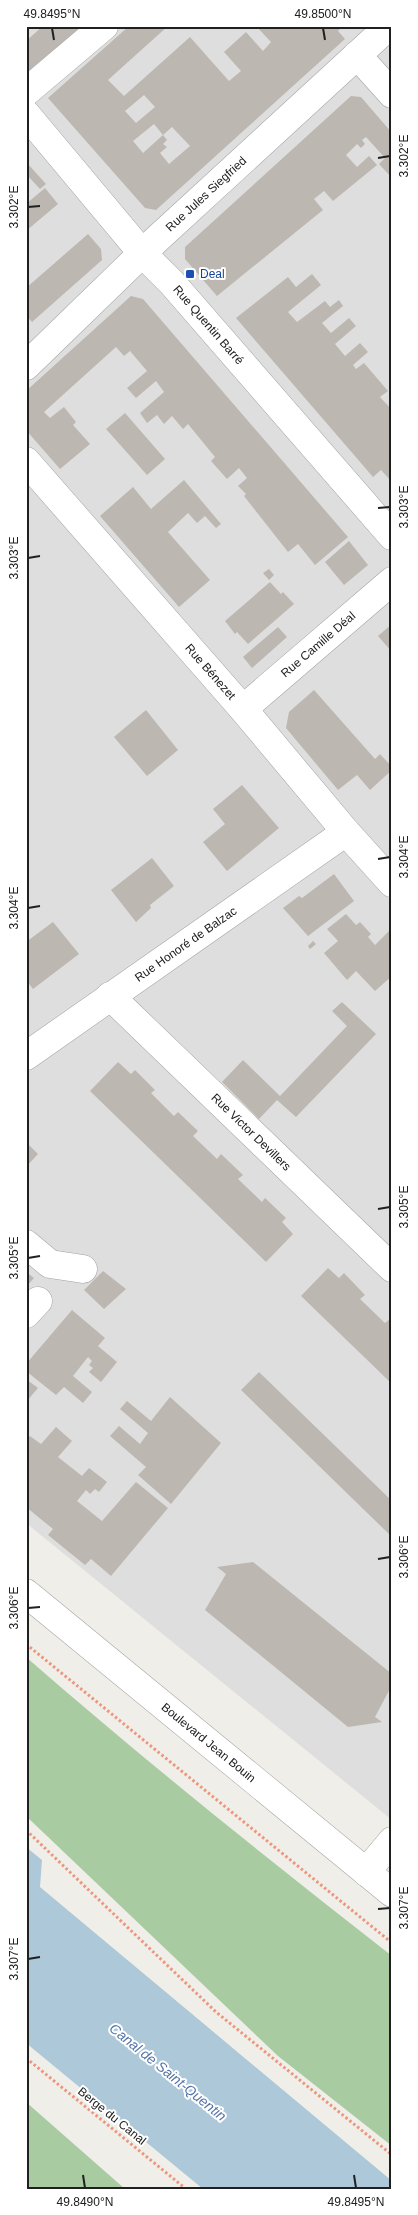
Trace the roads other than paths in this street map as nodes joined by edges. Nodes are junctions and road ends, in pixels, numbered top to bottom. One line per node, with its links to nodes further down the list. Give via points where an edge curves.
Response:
1 (104, 26): 4 (street)
2 (389, 26): 3 (street, Rue Jules Siegfried)
3 (357, 55): 5 (street); 7 (street, Rue Jules Siegfried)
4 (26, 92)
5 (392, 94)
6 (26, 114): 7 (street, Rue Quentin Barré)
7 (143, 254): 8 (street, Rue Jules Siegfried); 10 (street, Rue Quentin Barré, via 172,283)
8 (26, 366)
9 (26, 461): 12 (street, Rue Bénezet)
10 (392, 536)
11 (392, 581): 12 (street, Rue Camille Déal)
12 (243, 709): 13 (street, Rue Bénezet)
13 (346, 832): 14 (street, Rue Bénezet); 15 (street, Rue Honoré de Balzac)
14 (392, 883)
15 (110, 996): 16 (street, Rue Honoré de Balzac); 18 (street, Rue Victor Devillers)
16 (26, 1056)
17 (26, 1244): 19 (street, via 50,1264)
18 (392, 1268)
19 (83, 1269)
20 (26, 1594): 22 (street, Boulevard Jean Bouin)
21 (392, 1841): 22 (street)
22 (366, 1872): 23 (street, Boulevard Jean Bouin)
23 (392, 1893)

